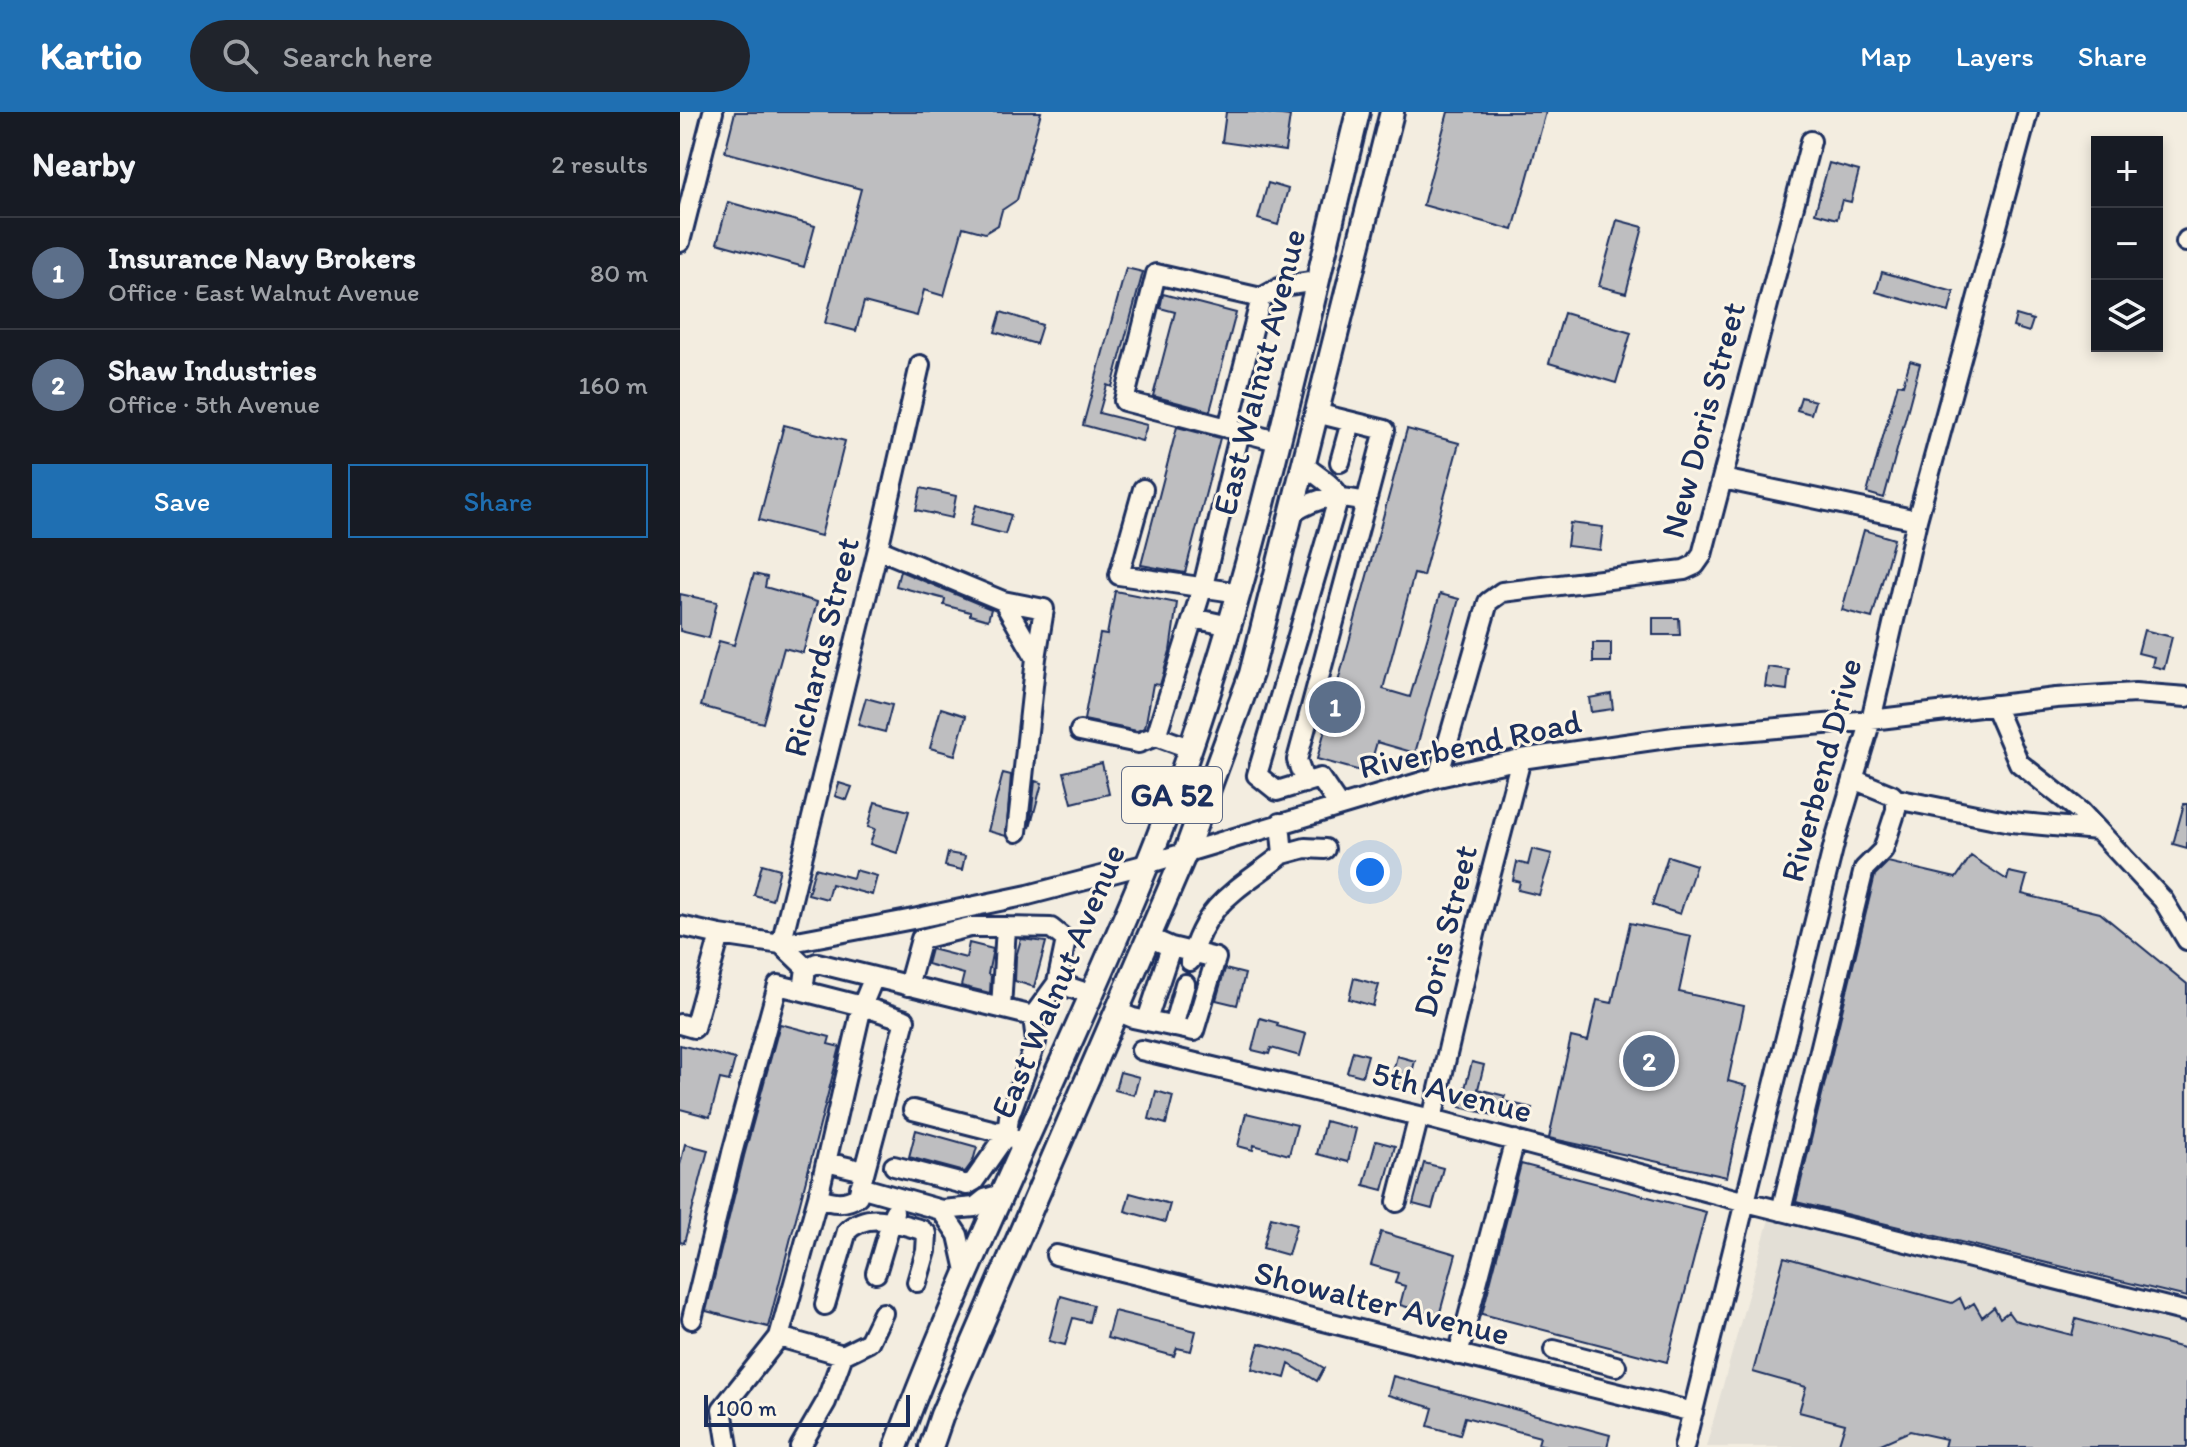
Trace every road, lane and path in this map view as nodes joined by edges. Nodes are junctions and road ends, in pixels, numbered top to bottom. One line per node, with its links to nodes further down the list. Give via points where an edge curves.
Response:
1 (713, 112): 6 (street)
2 (1358, 112): 7 (main road, East Walnut Avenue / GA 52)
3 (1392, 112): 10 (main road, East Walnut Avenue / GA 52)
4 (2028, 112): 21 (street, Riverbend Drive)
5 (1811, 141): 16 (street, New Doris Street)
6 (680, 242)
7 (1317, 281): 8 (street, via 1283,286); 13 (main road, East Walnut Avenue / GA 52)
8 (1261, 298): 12 (street); 12 (street, via 1156,274 1124,401)
9 (920, 365): 22 (street, Richards Street)
10 (1316, 413): 11 (street); 15 (main road, East Walnut Avenue / GA 52)
11 (1351, 422): 14 (street); 19 (street, via 1385,430)
12 (1234, 430): 13 (street); 23 (street)
13 (1277, 441): 24 (main road, East Walnut Avenue / GA 52)
14 (1340, 462)
15 (1303, 464): 18 (street); 20 (main road, East Walnut Avenue / GA 52)
16 (1723, 479): 21 (street); 38 (street, New Doris Street, via 1695,565 1502,592 1488,602)
17 (1143, 489): 23 (street, via 1119,575)
18 (1339, 496): 19 (street); 20 (street, via 1316,499); 40 (street, via 1257,775 1277,791)
19 (1366, 502): 40 (street, via 1297,760)
20 (1292, 513): 47 (main road, East Walnut Avenue / GA 52, via 1251,674)
21 (1917, 520): 33 (street, Riverbend Drive)
22 (878, 549): 25 (street); 61 (street, Richards Street)
23 (1203, 586): 24 (street); 27 (street)
24 (1240, 593): 28 (main road, East Walnut Avenue / GA 52)
25 (1003, 601): 26 (street); 29 (street)
26 (1044, 609): 29 (street); 30 (street)
27 (1193, 618): 28 (street); 35 (street)
28 (1230, 626): 36 (main road, East Walnut Avenue / GA 52)
29 (1018, 627): 30 (street)
30 (1036, 658): 45 (street)
31 (2187, 697): 32 (street, Riverbend Road, via 2108,694)
32 (1994, 705): 33 (street, Riverbend Road); 44 (street, via 2019,763)
33 (1871, 720): 37 (street, Riverbend Road, via 1674,737); 39 (street, Riverbend Drive)
34 (1080, 731): 35 (street, via 1138,743)
35 (1156, 736): 36 (street)
36 (1189, 748): 50 (main road, East Walnut Avenue / GA 52)
37 (1521, 759): 38 (street, Riverbend Road); 82 (street, Doris Street)
38 (1438, 777): 42 (street, Riverbend Road)
39 (1853, 779): 41 (street); 49 (street, Riverbend Drive)
40 (1305, 783): 42 (street, via 1320,778)
41 (1896, 799): 44 (street, via 2011,822); 51 (street, via 1883,850)
42 (1339, 806): 43 (street, Riverbend Road)
43 (1280, 823): 47 (street, Riverbend Road); 48 (street)
44 (2097, 830): 60 (street, via 2163,900)
45 (1017, 832)
46 (1325, 849): 48 (street)
47 (1186, 851): 50 (street, Riverbend Road); 59 (main road, East Walnut Avenue / GA 52)
48 (1283, 854): 63 (street, via 1218,903)
49 (1829, 861): 51 (street); 92 (street, Riverbend Drive)
50 (1147, 864): 52 (street, Riverbend Road); 70 (main road, East Walnut Avenue / GA 52)
51 (1864, 869): 94 (street)
52 (1028, 895): 53 (street, Riverbend Road); 57 (street)
53 (963, 908): 55 (street); 61 (street, Riverbend Road)
54 (680, 926): 58 (street)
55 (970, 927): 56 (street); 68 (street, via 921,939)
56 (1006, 927): 57 (street); 72 (street)
57 (1035, 928): 66 (street, via 1051,928 1066,940)
58 (720, 935): 61 (street); 76 (street, via 694,1028)
59 (1148, 937): 62 (street); 73 (main road, East Walnut Avenue / GA 52)
60 (2187, 940)
61 (781, 944): 64 (street)
62 (1171, 947): 63 (street); 75 (street)
63 (1191, 957): 78 (street, via 1216,958)
64 (806, 968): 65 (street, via 817,963); 69 (street)
65 (874, 977): 68 (street); 71 (street)
66 (1057, 983): 70 (street); 74 (street)
67 (1185, 984): 77 (street)
68 (908, 986): 72 (street)
69 (803, 991): 71 (street); 103 (street, via 778,985)
70 (1090, 994): 83 (main road, East Walnut Avenue / GA 52)
71 (862, 1006): 85 (street); 87 (street, via 905,1020)
72 (1001, 1008): 74 (street)
73 (1116, 1011): 75 (street); 115 (main road, East Walnut Avenue / GA 52)
74 (1033, 1016): 83 (street, via 1036,1042 1009,1117)
75 (1147, 1020): 77 (street)
76 (680, 1024)
77 (1173, 1027): 78 (street)
78 (1194, 1031): 80 (street, via 1200,1040)
79 (1141, 1050): 80 (street, 5th Avenue)
80 (1198, 1063): 82 (street, 5th Avenue)
81 (913, 1110): 83 (street)
82 (1426, 1117): 84 (street, 5th Avenue); 91 (street, Doris Street)
83 (1015, 1139): 86 (street, via 967,1185); 88 (main road, East Walnut Avenue / GA 52)
84 (1515, 1140): 92 (street, 5th Avenue); 107 (street)
85 (826, 1162): 87 (street); 89 (street)
86 (894, 1166)
87 (862, 1179): 89 (street, via 858,1196 850,1201); 90 (street)
88 (1002, 1194): 93 (street, via 975,1207); 98 (main road, East Walnut Avenue / GA 52)
89 (818, 1197): 104 (street)
90 (898, 1198): 93 (street); 95 (street)
91 (1397, 1202)
92 (1746, 1202): 94 (street, 5th Avenue); 111 (street, Riverbend Drive)
93 (941, 1210): 98 (street, via 958,1235)
94 (1781, 1211): 101 (street, 5th Avenue)
95 (891, 1223): 97 (street); 99 (street, via 927,1234); 100 (street, via 869,1218 847,1231)
96 (1056, 1255): 107 (street, Showalter Avenue)
97 (876, 1273)
98 (967, 1275): 114 (main road, East Walnut Avenue / GA 52)
99 (917, 1282)
100 (825, 1305)
101 (2187, 1312)
102 (883, 1313): 106 (street, via 869,1342)
103 (692, 1319)
104 (779, 1337): 106 (street); 112 (street, via 722,1409)
105 (1554, 1350): 108 (street)
106 (843, 1355): 113 (street, via 826,1402)
107 (1458, 1355): 110 (street, Showalter Avenue)
108 (1580, 1356): 109 (street); 110 (street)
109 (1616, 1366)
110 (1574, 1383): 111 (street, Showalter Avenue)
111 (1693, 1412): 116 (street, Riverbend Drive)
112 (728, 1447)
113 (800, 1447)
114 (896, 1447)
115 (931, 1447)
116 (1684, 1447)

